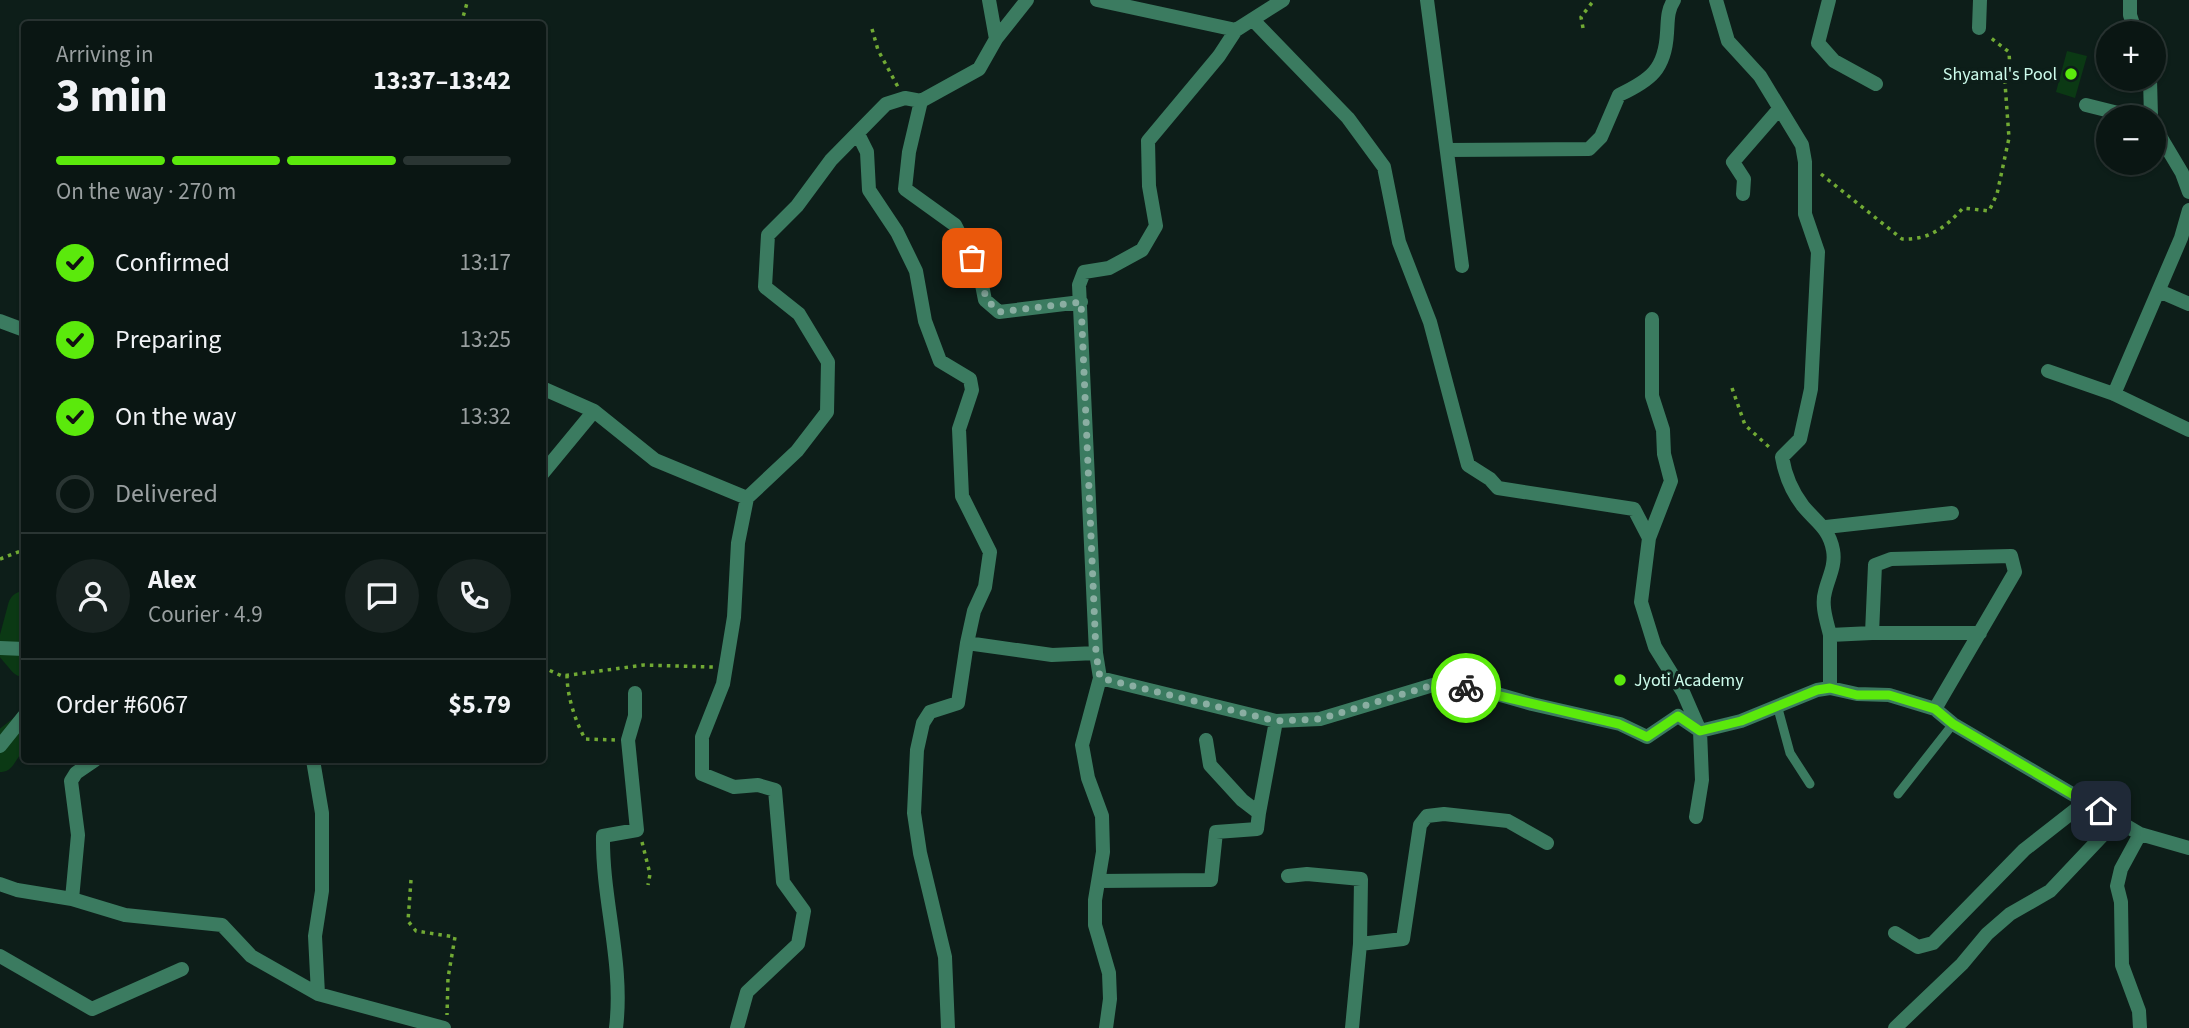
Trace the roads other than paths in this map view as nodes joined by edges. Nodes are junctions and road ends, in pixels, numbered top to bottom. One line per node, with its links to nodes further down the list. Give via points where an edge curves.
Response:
1 (989, 0): 15 (street)
2 (1027, 0): 15 (street)
3 (1097, 0): 14 (street)
4 (1283, 0): 11 (street)
5 (1427, 0): 23 (street)
6 (1674, 0): 23 (street, via 1667,18 1663,63 1645,82 1619,95 1601,137 1590,149)
7 (1716, 0): 20 (street, via 1728,41 1760,76)
8 (1829, 0): 16 (street, via 1818,43 1834,61)
9 (1980, 0): 13 (street)
10 (2130, 0): 12 (street)
11 (1253, 20): 14 (street); 44 (street, via 1348,118 1384,167 1399,242 1430,322 1468,465 1498,488 1634,509)
12 (2132, 21)
13 (1979, 28)
14 (1236, 30): 30 (street, via 1148,141 1156,226 1142,250 1109,268 1084,272 1079,285)
15 (996, 39): 17 (street, via 979,69)
16 (1876, 84)
17 (921, 102): 21 (street, via 902,99 886,104); 30 (street, via 905,189 955,225 980,275 985,300 999,312)
18 (2087, 105): 19 (street)
19 (2096, 107)
20 (1779, 109): 25 (street, via 1733,162 1744,178); 43 (street, via 1802,145 1805,214 1818,252 1811,389 1800,439 1782,457 1785,475 1803,506)
21 (858, 134): 41 (street, via 768,234 765,287 799,314 828,362 827,412 797,451); 48 (street, via 867,152 869,190 916,271 925,321 940,361 970,379 972,390 959,429 962,496 989,552 985,587)
22 (2166, 146): 24 (street)
23 (1447, 150): 28 (street)
24 (2189, 192)
25 (1743, 194)
26 (2189, 210): 27 (street)
27 (2185, 240): 29 (street)
28 (1462, 266)
29 (2159, 291): 31 (street); 37 (street)
30 (1081, 302): 51 (street)
31 (2189, 304)
32 (1652, 319): 44 (street, via 1652,396 1671,481)
33 (0, 321): 34 (street)
34 (21, 329)
35 (2048, 371): 37 (street)
36 (546, 390): 38 (street)
37 (2114, 394): 39 (street)
38 (594, 411): 40 (street); 41 (street, via 655,460)
39 (2189, 430)
40 (546, 469)
41 (747, 498): 85 (street, via 737,542 734,617 723,684 702,737 702,774 734,787 758,785 775,790 783,882 804,911 798,944 747,992)
42 (1952, 513): 43 (street)
43 (1826, 527): 47 (street, via 1834,552 1824,605)
44 (1649, 538): 60 (street, via 1641,602 1656,647)
45 (1872, 633): 46 (street); 46 (street, via 1875,565 1891,559 2011,556 2015,572); 47 (street)
46 (1980, 634): 56 (street)
47 (1830, 635): 53 (street)
48 (967, 643): 51 (street, via 1052,655); 86 (street, via 958,703 930,712 917,750 914,813 945,957)
49 (0, 648): 50 (street)
50 (21, 649)
51 (1096, 653): 52 (street)
52 (1100, 678): 58 (street); 75 (street, via 1082,745 1102,816)
53 (1830, 688): 55 (street); 56 (street, via 1857,695 1889,695)
54 (635, 693): 84 (street, via 628,740 637,830 603,836 617,974)
55 (1777, 705): 60 (street, via 1741,721); 65 (lane, via 1790,753)
56 (1935, 709): 59 (street)
57 (21, 720): 62 (street)
58 (1276, 721): 60 (street, via 1320,719 1433,685 1483,690 1619,724 1647,737 1678,716); 68 (street)
59 (1953, 724): 66 (lane); 67 (street)
60 (1700, 731): 69 (street, via 1702,780)
61 (1206, 740): 68 (street, via 1209,765)
62 (0, 746)
63 (91, 763): 77 (street, via 71,781 78,835)
64 (314, 763): 82 (street, via 322,813 322,891 315,936)
65 (1810, 784)
66 (1899, 794)
67 (2084, 803): 70 (street); 78 (street, via 2015,859 1933,943 1918,947)
68 (1259, 813): 75 (street, via 1257,829 1216,832 1211,880)
69 (1696, 817)
70 (2118, 819): 71 (street); 89 (street, via 2050,891 2010,914 1987,934)
71 (2140, 834): 73 (street); 90 (street, via 2116,886 2121,902 2122,965)
72 (1547, 842): 79 (street, via 1508,821 1427,816 1420,825 1403,939)
73 (2189, 848)
74 (1288, 876): 79 (street, via 1361,879)
75 (1099, 881): 87 (street, via 1095,925 1110,986)
76 (0, 884): 77 (street)
77 (72, 899): 82 (street, via 125,915 222,925 251,956)
78 (1895, 933)
79 (1360, 944): 88 (street)
80 (0, 956): 81 (street, via 92,1009)
81 (182, 969)
82 (318, 994): 83 (street)
83 (445, 1028)
84 (616, 1028)
85 (737, 1028)
86 (948, 1028)
87 (1106, 1028)
88 (1352, 1028)
89 (1895, 1028)
90 (2140, 1028)

